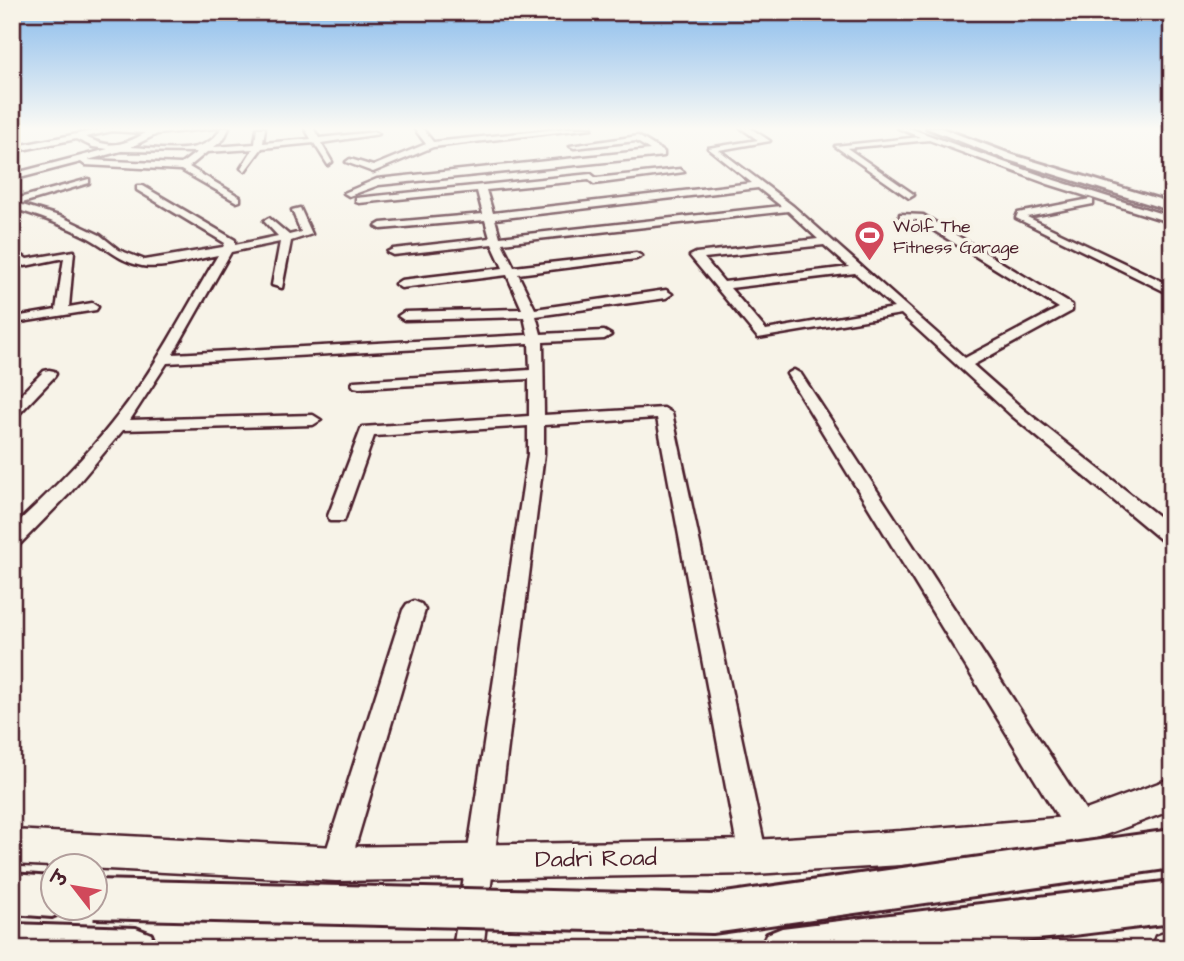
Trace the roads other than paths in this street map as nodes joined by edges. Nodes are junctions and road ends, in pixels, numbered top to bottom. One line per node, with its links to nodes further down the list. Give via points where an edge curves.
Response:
1 (29, 173): 11 (street)
2 (193, 173): 21 (street)
3 (511, 173): 18 (street, via 377,182)
4 (626, 173): 13 (street)
5 (679, 173): 17 (street)
6 (743, 173): 14 (street)
7 (877, 173): 19 (street)
8 (1030, 173): 33 (street)
9 (1064, 173): 26 (main road)
10 (1098, 173): 20 (main road)
11 (12, 177)
12 (86, 181): 25 (street)
13 (594, 181): 16 (street, via 591,177); 24 (street)
14 (758, 185): 17 (street); 27 (street)
15 (140, 188): 39 (street, via 231,242)
16 (481, 189): 22 (street); 31 (street)
17 (698, 192): 24 (street)
18 (348, 193)
19 (909, 195)
20 (1172, 195)
21 (237, 199)
22 (359, 200)
23 (1090, 202): 48 (street, via 1020,216)
24 (607, 203): 31 (street)
25 (12, 204): 29 (street)
26 (1172, 207)
27 (790, 208): 37 (street); 38 (street)
28 (297, 210): 36 (street, via 307,234)
29 (36, 212): 32 (street); 39 (street, via 144,263)
30 (904, 216): 59 (street, via 919,217 1068,308)
31 (489, 217): 35 (street); 37 (street)
32 (12, 220)
33 (1172, 220)
34 (269, 221): 36 (street)
35 (381, 226)
36 (286, 239): 39 (street); 46 (street)
37 (496, 241): 41 (street); 44 (street)
38 (827, 241): 43 (street); 47 (street, via 696,256)
39 (229, 247): 58 (street)
40 (12, 252): 52 (street, via 25,263 69,253)
41 (393, 252)
42 (636, 256): 44 (street)
43 (859, 269): 47 (street); 51 (street)
44 (511, 271): 45 (street); 53 (street)
45 (401, 284)
46 (278, 285)
47 (721, 286): 51 (street, via 763,335)
48 (1172, 291)
49 (666, 294): 53 (street)
50 (92, 307): 52 (street)
51 (904, 310): 59 (street)
52 (62, 313): 55 (street)
53 (530, 313): 54 (street); 57 (street)
54 (404, 316)
55 (26, 319)
56 (604, 335): 57 (street)
57 (535, 340): 58 (street); 61 (street)
58 (162, 359): 67 (street)
59 (962, 365): 69 (street)
60 (49, 374): 64 (street)
61 (537, 374): 63 (street); 65 (street)
62 (794, 374): 73 (street)
63 (359, 384)
64 (12, 412)
65 (536, 419): 68 (street, via 368,431); 76 (street, via 664,413); 77 (street, via 536,454)
66 (313, 420): 67 (street)
67 (118, 425): 70 (street, via 64,489)
68 (337, 516)
69 (1172, 538)
70 (12, 540)
71 (414, 610): 78 (street)
72 (1172, 794): 73 (street, Dadri Road)
73 (1080, 827): 76 (street, Dadri Road, via 929,845)
74 (12, 847): 78 (street, Dadri Road)
75 (1172, 849): 81 (main road, bridge, via 712,914)
76 (753, 857): 77 (street, Dadri Road)
77 (481, 860): 78 (street, Dadri Road); 85 (street)
78 (336, 864)
79 (12, 894): 80 (main road)
80 (38, 896)
81 (108, 899)
82 (1172, 902): 86 (main road)
83 (12, 946): 84 (main road)
84 (136, 949)
85 (468, 949)
86 (782, 949)

